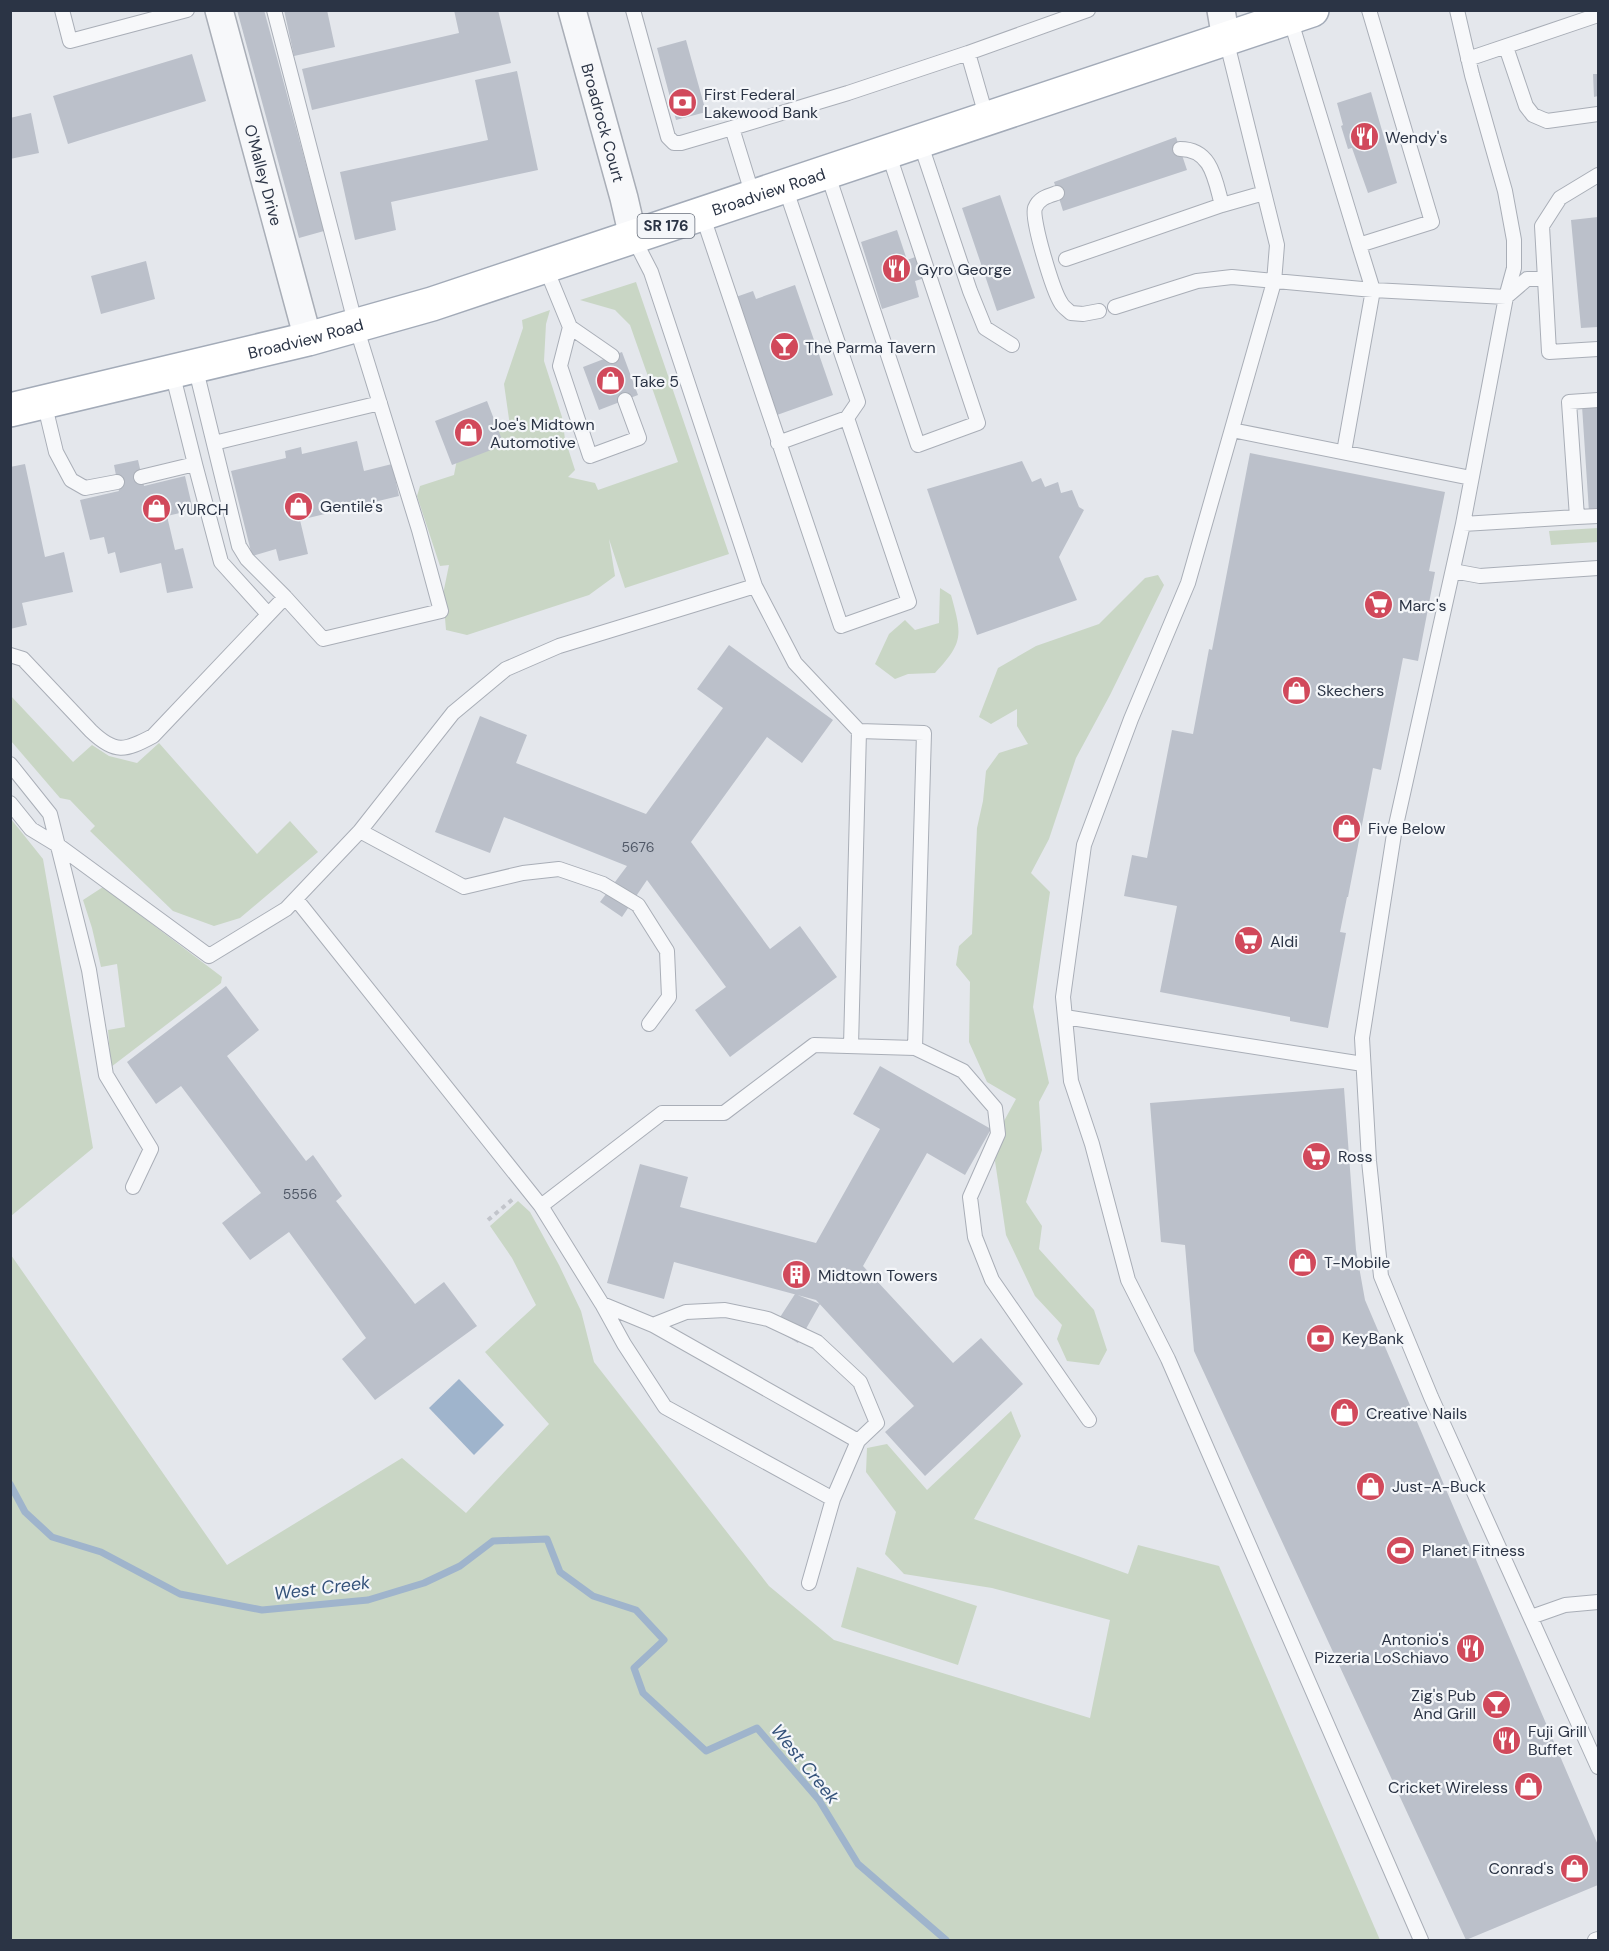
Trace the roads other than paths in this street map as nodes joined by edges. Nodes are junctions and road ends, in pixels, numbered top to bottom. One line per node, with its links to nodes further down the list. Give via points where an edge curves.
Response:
1 (62, 10): 2 (lane, via 70,41)
2 (187, 10)
3 (219, 10): 42 (street, O'Malley Drive)
4 (274, 10): 40 (lane)
5 (572, 10): 30 (street, Broadrock Court)
6 (633, 10): 18 (lane, via 668,136 681,143)
7 (1088, 10): 14 (lane)
8 (1369, 10): 31 (lane, via 1432,222)
9 (1457, 10): 15 (lane)
10 (1301, 14): 12 (main road, Broadview Road / SR 176); 31 (lane)
11 (1599, 15): 13 (lane)
12 (1223, 25): 17 (main road, Broadview Road / SR 176); 26 (lane)
13 (1506, 47): 15 (lane); 16 (lane, via 1526,106 1533,115 1547,121)
14 (968, 53): 17 (lane); 18 (lane)
15 (1468, 59): 37 (lane, via 1514,240 1514,268)
16 (1599, 114)
17 (987, 119): 19 (main road, Broadview Road / SR 176)
18 (732, 128): 27 (lane)
19 (920, 142): 21 (main road, Broadview Road / SR 176); 43 (lane, via 985,328)
20 (1180, 149): 28 (lane, via 1192,149 1208,161)
21 (888, 152): 22 (main road, Broadview Road / SR 176); 22 (lane, via 978,423 918,445)
22 (827, 172): 24 (main road, Broadview Road / SR 176)
23 (1599, 175): 34 (lane, via 1560,198 1542,226)
24 (785, 187): 27 (main road, Broadview Road / SR 176); 52 (lane, via 858,402)
25 (1057, 193): 39 (lane, via 1041,199 1034,209 1035,226 1060,303 1071,313)
26 (1264, 193): 28 (lane); 35 (lane, via 1277,245)
27 (753, 197): 29 (main road, Broadview Road / SR 176)
28 (1222, 205): 32 (lane)
29 (702, 214): 30 (main road, Broadview Road / SR 176); 55 (lane)
30 (633, 237): 33 (main road, Broadview Road / SR 176); 66 (lane, via 651,272)
31 (1359, 245): 36 (lane)
32 (1066, 259)
33 (545, 266): 40 (main road, Broadview Road / SR 176); 41 (lane)
34 (1545, 279): 37 (lane, via 1527,279); 44 (lane, via 1550,352)
35 (1274, 282): 36 (lane); 38 (lane, via 1232,277 1197,281); 53 (lane)
36 (1373, 290): 37 (lane); 56 (lane)
37 (1506, 297): 59 (lane)
38 (1115, 307)
39 (1099, 311)
40 (357, 326): 42 (main road, Broadview Road / SR 176); 50 (lane)
41 (570, 327): 45 (lane); 47 (lane, via 560,366 590,456 639,438)
42 (308, 339): 46 (main road, Broadview Road / SR 176)
43 (1012, 345)
44 (1599, 349)
45 (612, 356)
46 (183, 369): 49 (main road, Broadview Road / SR 176); 54 (lane); 57 (lane)
47 (625, 400)
48 (1599, 400): 62 (lane, via 1569,402)
49 (44, 402): 51 (main road, Broadview Road / SR 176); 60 (lane, via 56,452 71,480 85,488)
50 (380, 403): 54 (lane); 67 (lane, via 441,611 323,639)
51 (10, 410)
52 (847, 418): 55 (lane); 55 (lane, via 909,602 841,626)
53 (1232, 430): 56 (lane); 76 (lane, via 1188,583 1084,846 1063,997)
54 (214, 443): 67 (lane, via 239,546)
55 (778, 443)
56 (1344, 452): 59 (lane)
57 (195, 464): 58 (lane); 68 (lane, via 221,562)
58 (141, 477)
59 (1471, 478): 63 (lane)
60 (117, 482)
61 (1599, 516): 62 (lane)
62 (1577, 517): 63 (lane)
63 (1463, 524): 65 (lane)
64 (1599, 568): 65 (lane, via 1480,576)
65 (1453, 571): 80 (lane, via 1394,834 1362,1038)
66 (755, 586): 70 (lane, via 795,663); 73 (lane, via 560,646 506,669 453,713)
67 (285, 597): 68 (lane)
68 (268, 614): 69 (lane, via 153,736 133,747 118,749 103,742 23,658)
69 (10, 655)
70 (859, 731): 78 (lane); 79 (lane, via 924,733)
71 (10, 764): 74 (lane, via 50,814)
72 (10, 803): 74 (lane, via 31,829)
73 (360, 831): 75 (lane); 77 (lane, via 464,887 559,869 603,884 638,905 667,951 669,997)
74 (59, 846): 75 (lane, via 209,956); 81 (lane, via 89,970 106,1075 151,1149)
75 (296, 899): 82 (lane)
76 (1065, 1017): 80 (lane); 92 (lane, via 1071,1081 1128,1280 1168,1359)
77 (649, 1024)
78 (851, 1046): 79 (lane); 82 (lane, via 814,1046 724,1113 662,1113)
79 (915, 1048): 85 (lane, via 963,1071 994,1107 998,1134 970,1197 975,1237 992,1280)
80 (1363, 1064): 90 (lane, via 1380,1276)
81 (134, 1187)
82 (541, 1206): 83 (lane)
83 (602, 1304): 84 (lane); 87 (lane, via 665,1407)
84 (653, 1324): 86 (lane); 86 (lane, via 687,1312 725,1310 768,1319 817,1342 860,1382 878,1423)
85 (1089, 1420)
86 (858, 1441): 87 (lane)
87 (832, 1499): 88 (lane)
88 (809, 1583)
89 (1599, 1602): 90 (lane, via 1564,1605)
90 (1531, 1617): 91 (lane)
91 (1599, 1767)
92 (1421, 1941)

